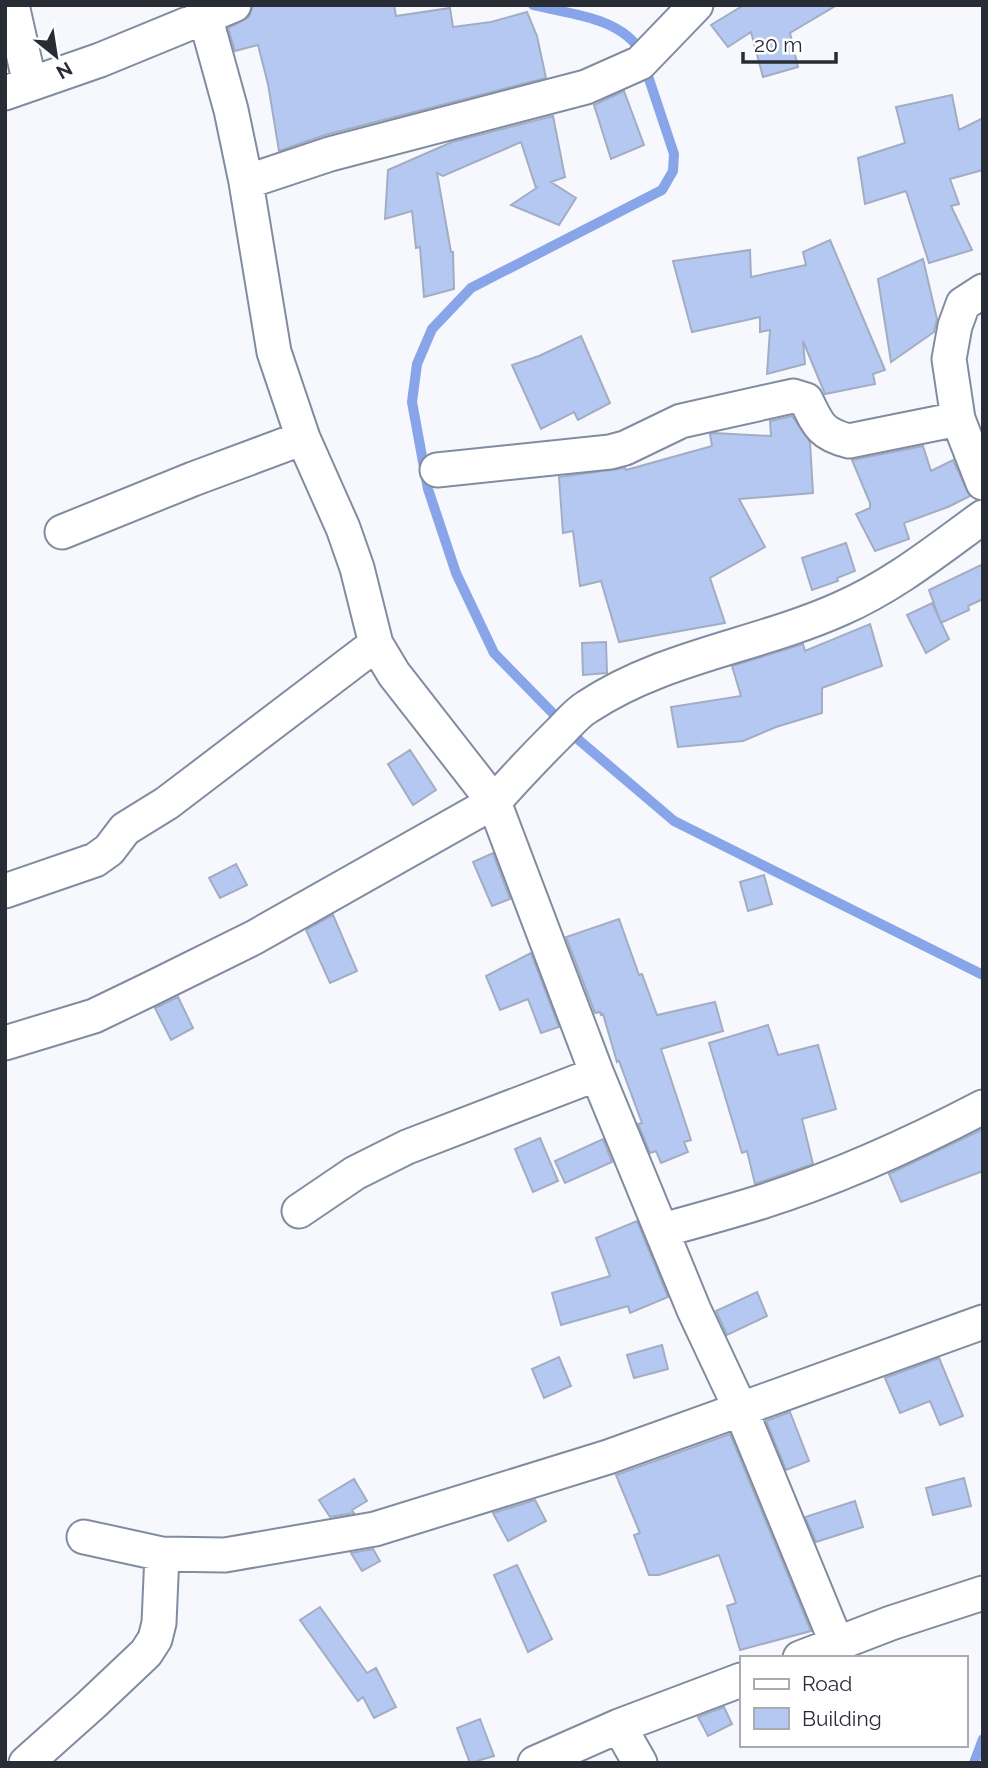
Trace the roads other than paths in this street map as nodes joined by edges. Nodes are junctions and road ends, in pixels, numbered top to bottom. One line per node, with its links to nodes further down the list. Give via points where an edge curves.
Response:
1 (12, 5): 4 (street)
2 (696, 5): 5 (street, via 640,63 586,87 330,154)
3 (214, 9): 4 (street, via 100,60); 5 (street)
4 (18, 88)
5 (246, 182): 8 (street, via 274,352)
6 (983, 291): 7 (street, via 963,304 955,326 949,359)
7 (958, 419): 9 (street, via 849,441 820,427 806,400 793,396 681,421 610,452); 10 (street)
8 (303, 438): 12 (street); 13 (street, via 350,548)
9 (437, 470)
10 (983, 484)
11 (983, 517): 14 (street, via 908,572 841,609 659,669 584,708)
12 (62, 532)
13 (376, 644): 14 (street, via 394,674); 15 (street, via 167,803 125,829 95,860)
14 (494, 802): 16 (street, via 220,955 93,1016); 17 (street)
15 (5, 891)
16 (5, 1043)
17 (597, 1074): 19 (street, via 407,1147 355,1173); 20 (street)
18 (983, 1107): 20 (street, via 849,1169 763,1202)
19 (299, 1211)
20 (663, 1230): 22 (street)
21 (983, 1322): 22 (street)
22 (740, 1408): 24 (street, via 608,1457 374,1530 225,1555); 26 (street)
23 (84, 1537): 24 (street)
24 (162, 1554): 30 (street, via 159,1622 146,1653)
25 (983, 1593): 26 (street)
26 (837, 1644): 27 (street)
27 (805, 1656)
28 (740, 1680): 29 (street)
29 (619, 1726): 31 (street); 32 (street)
30 (26, 1763)
31 (534, 1763)
32 (640, 1763)

